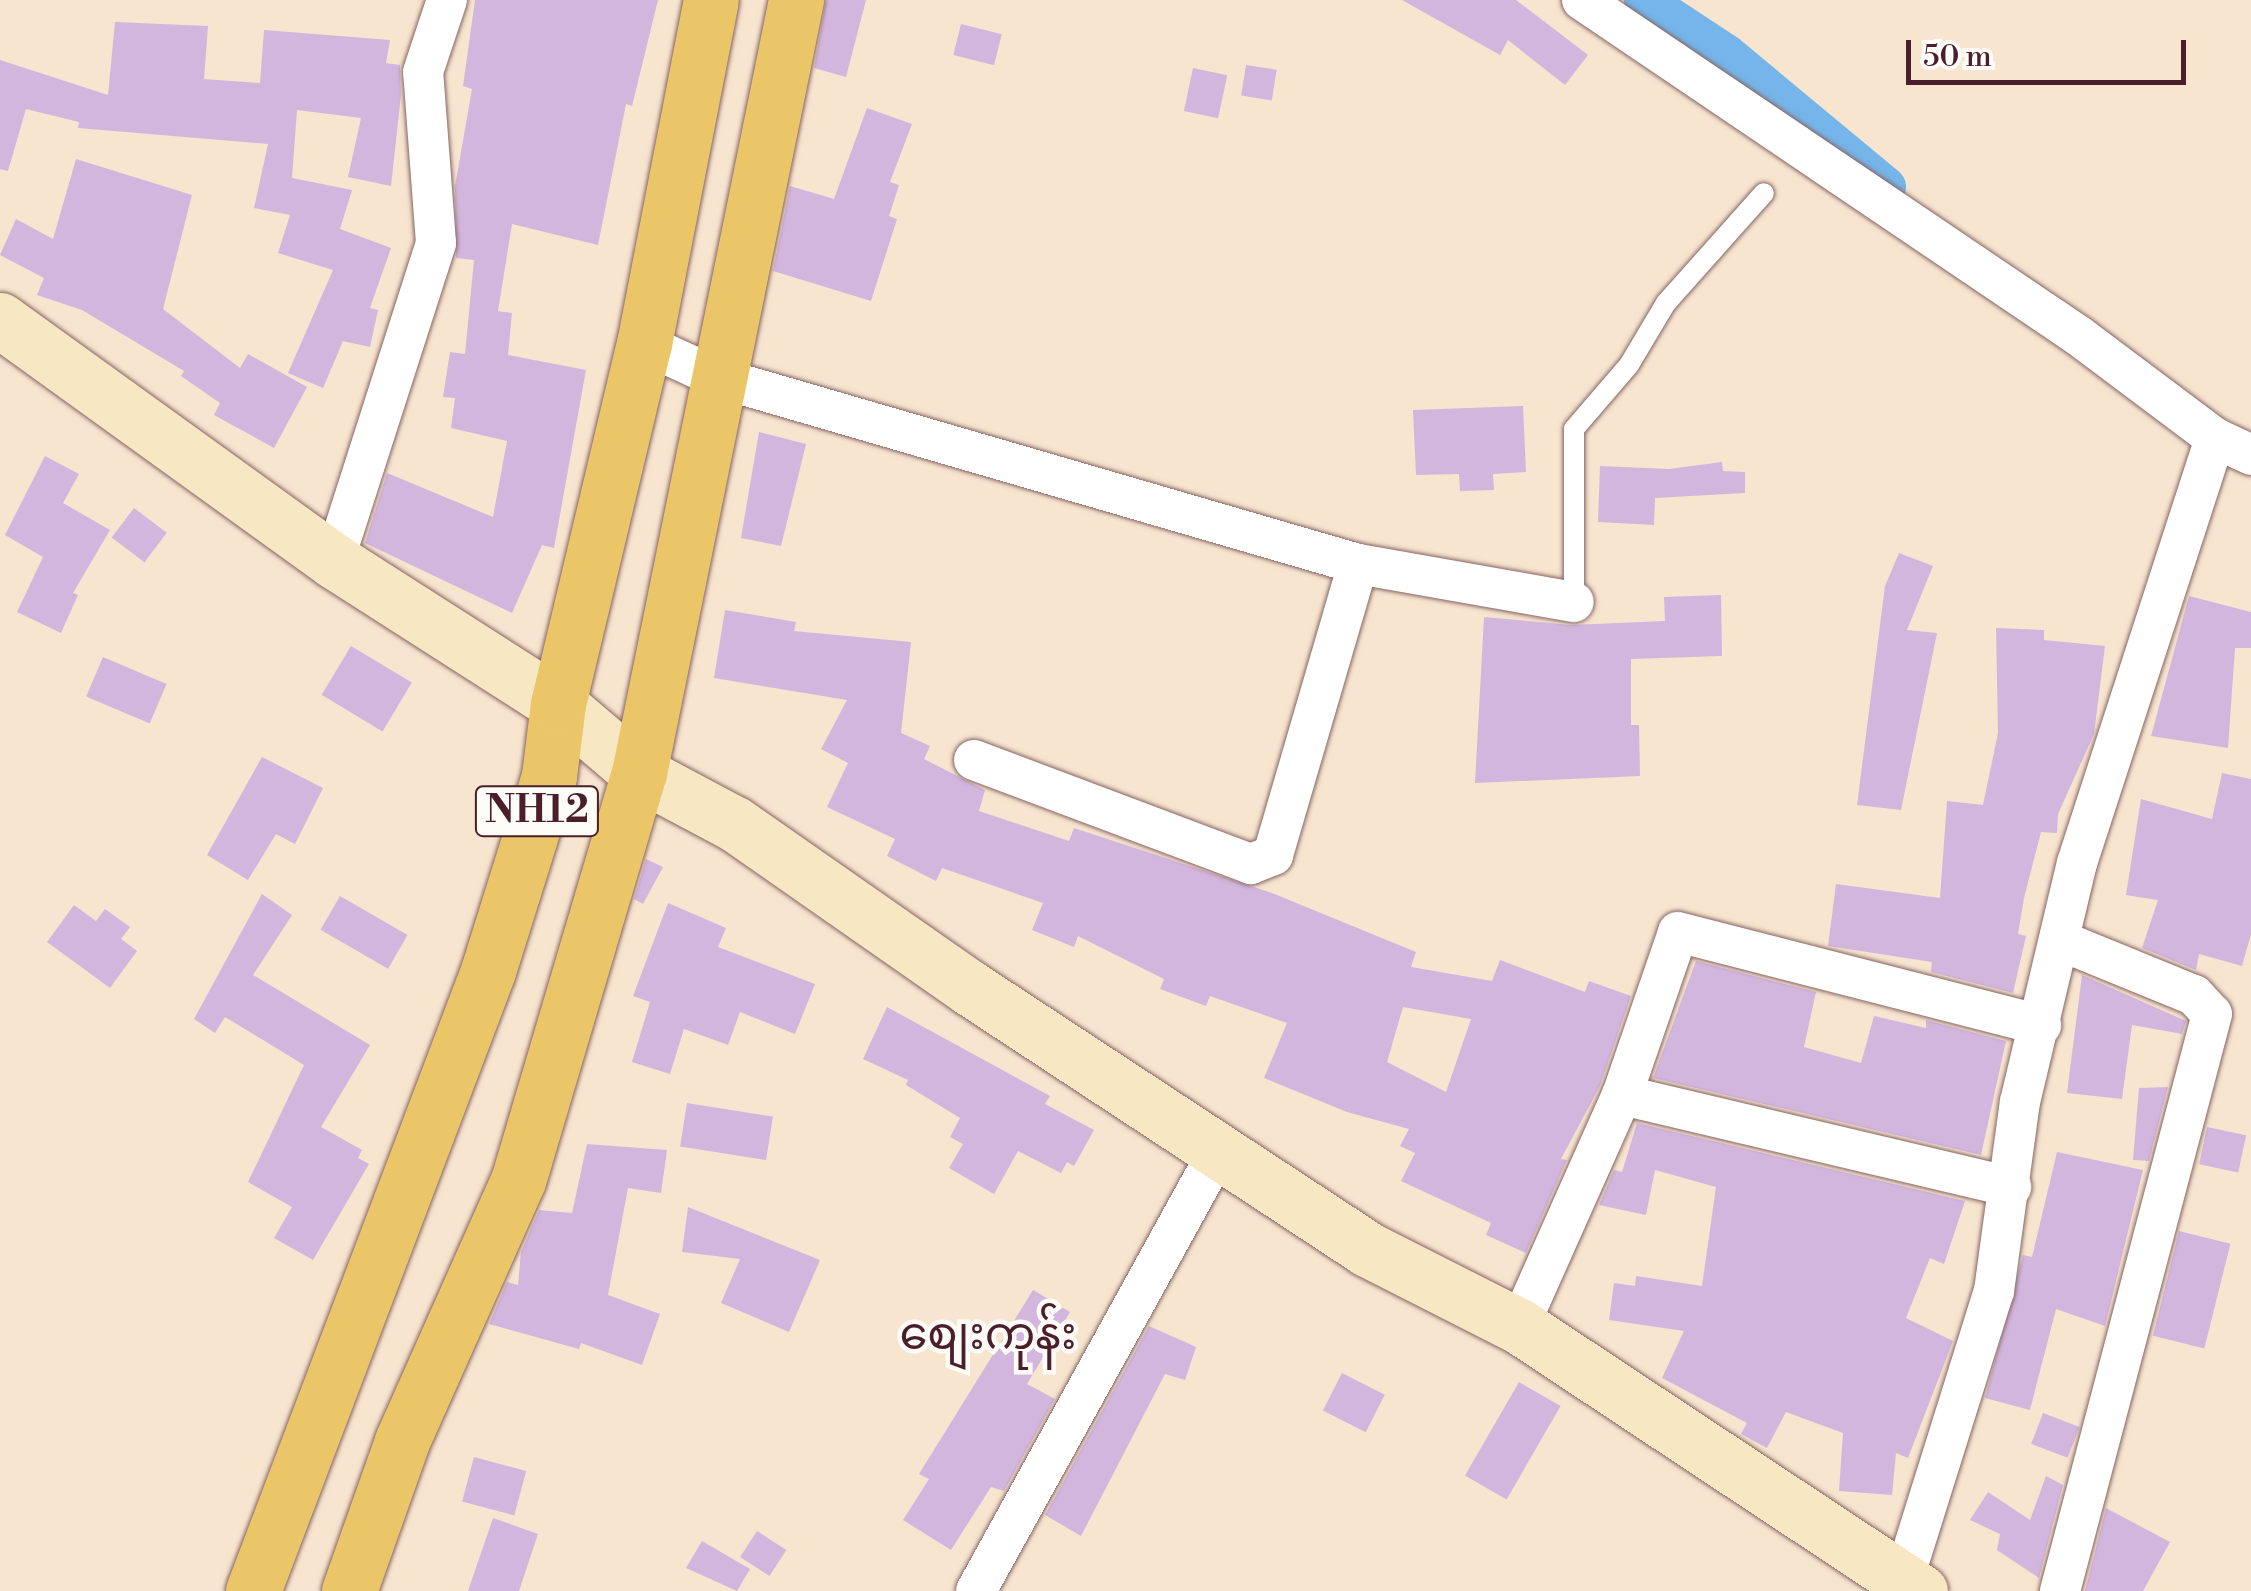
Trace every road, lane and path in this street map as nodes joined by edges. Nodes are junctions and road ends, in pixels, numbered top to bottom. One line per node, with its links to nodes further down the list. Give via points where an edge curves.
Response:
1 (447, 0): 11 (street, via 423,72 436,243)
2 (712, 0): 7 (highway, NH12)
3 (796, 0): 8 (highway, NH12)
4 (1582, 0): 9 (street, via 2079,336)
5 (1764, 193): 13 (lane, via 1666,303 1629,366 1574,430)
6 (0, 320): 11 (street)
7 (644, 344): 8 (street); 14 (highway, NH12)
8 (716, 377): 12 (street); 16 (highway, NH12)
9 (2215, 438): 10 (street); 17 (street)
10 (2251, 455)
11 (334, 560): 14 (street)
12 (1358, 564): 13 (street); 15 (street, via 1273,854 1251,864)
13 (1574, 602)
14 (558, 704): 16 (street); 24 (highway, NH12, via 548,776 488,971)
15 (974, 760)
16 (639, 773): 20 (street, via 735,824); 25 (highway, NH12, via 518,1182 402,1440)
17 (2059, 940): 18 (street); 27 (street, via 2194,995 2212,1014)
18 (2041, 1025): 19 (street, via 1678,932); 21 (street, via 2020,1102)
19 (1622, 1095): 21 (street); 22 (street)
20 (1219, 1150): 22 (street, via 1368,1249); 26 (street)
21 (2011, 1187): 23 (street, via 1994,1292)
22 (1519, 1326): 23 (street)
23 (1911, 1586)
24 (253, 1591)
25 (349, 1591)
26 (976, 1591)
27 (2060, 1591)

